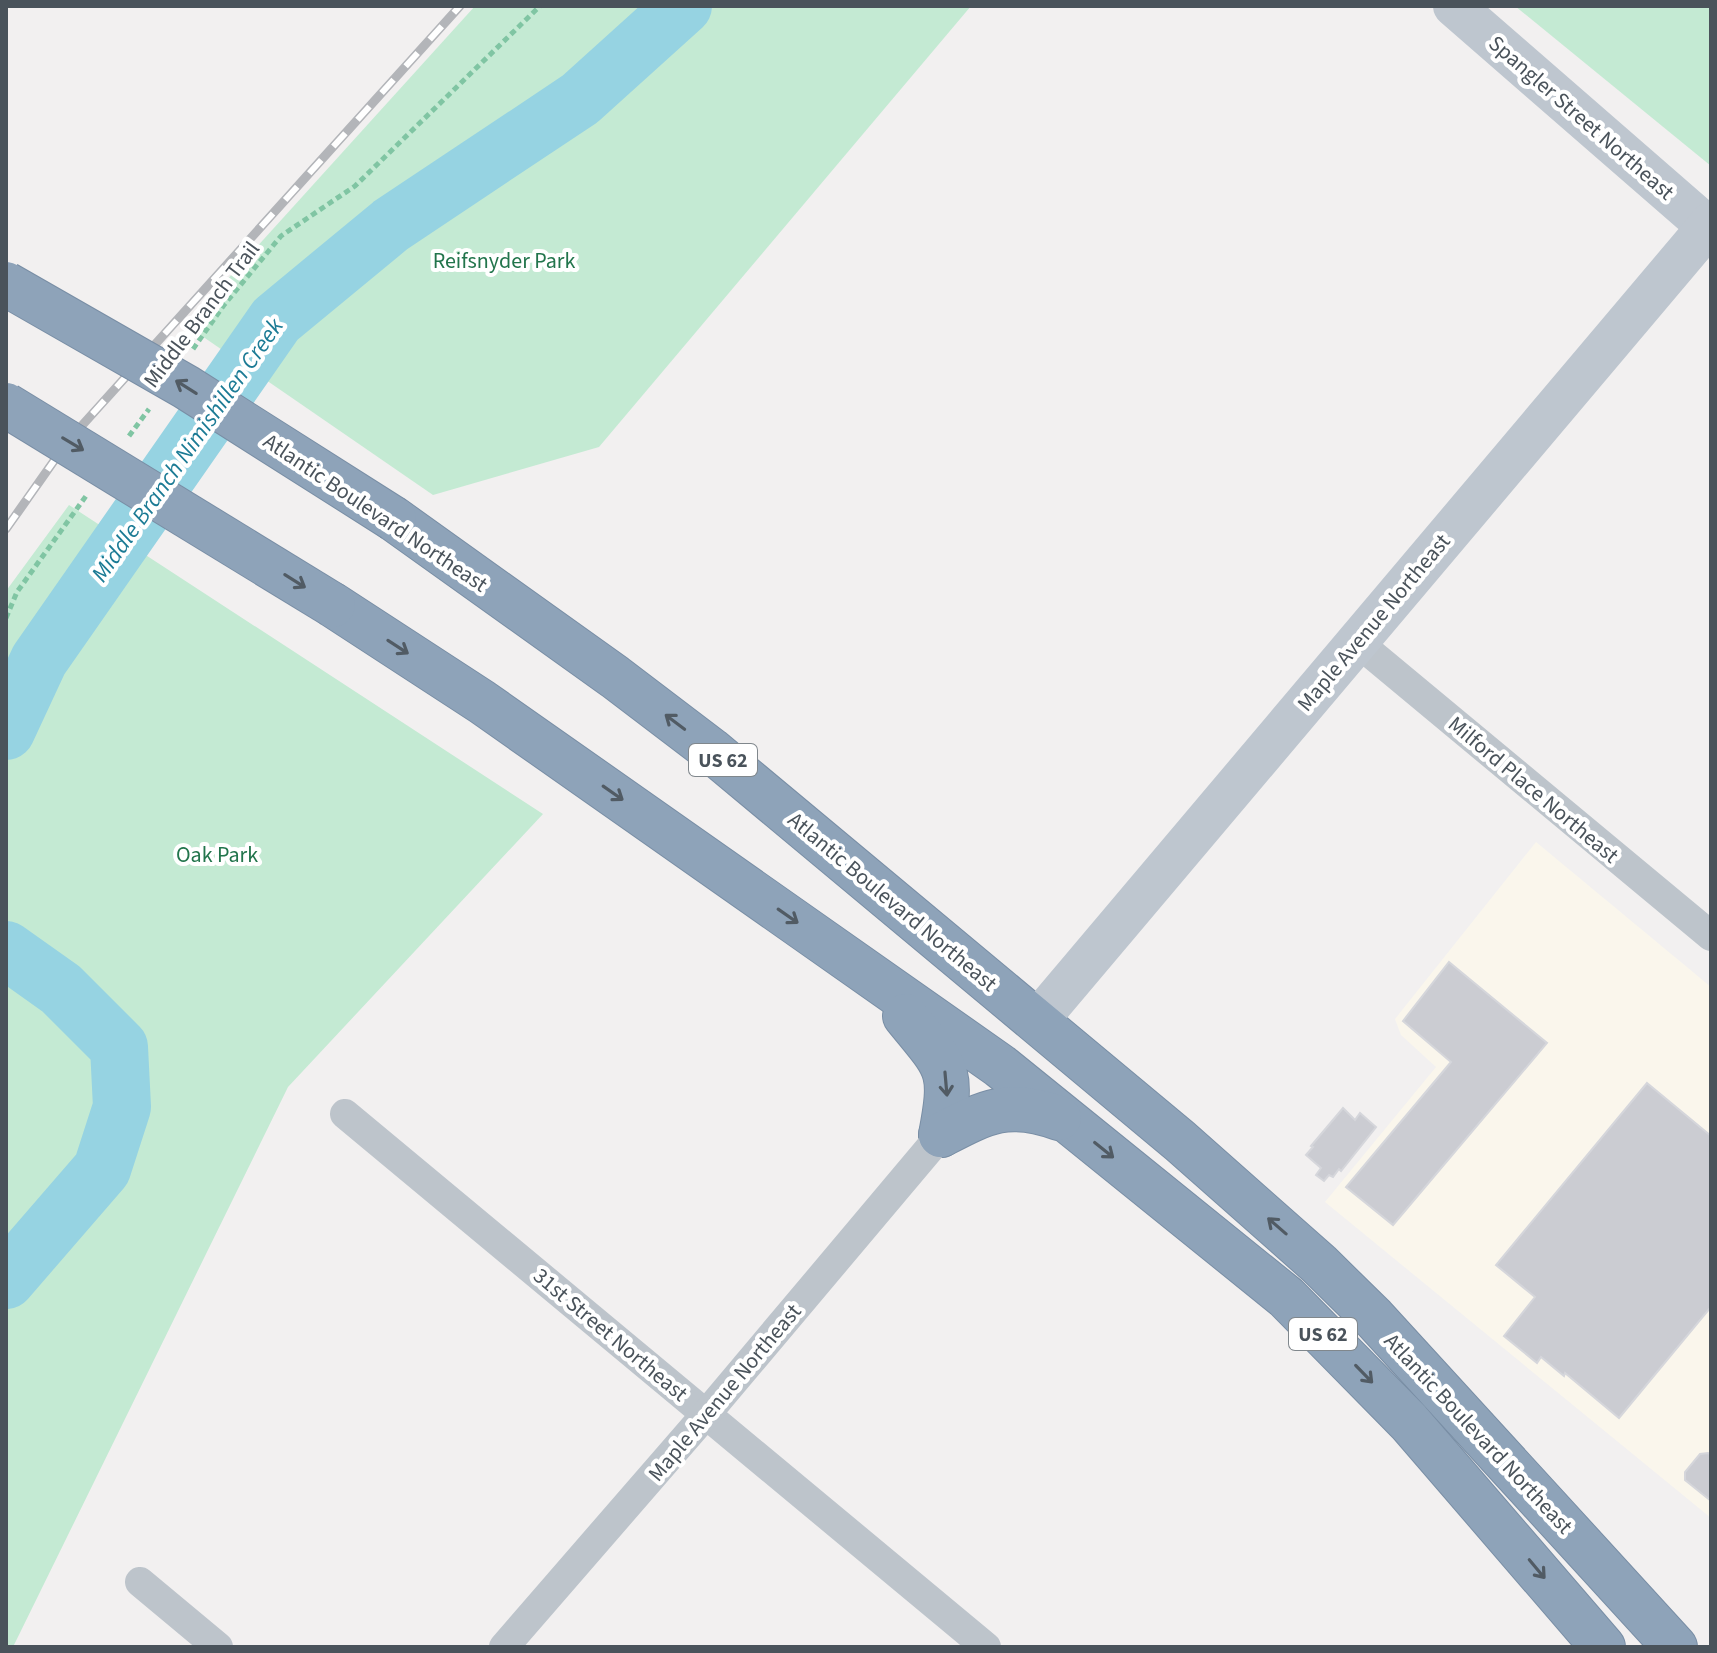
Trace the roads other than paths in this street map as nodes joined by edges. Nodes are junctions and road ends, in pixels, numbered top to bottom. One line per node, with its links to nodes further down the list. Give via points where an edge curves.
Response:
1 (1454, 6): 2 (street, Spangler Street Northeast)
2 (1710, 226): 5 (street, Maple Avenue Northeast)
3 (6, 284): 8 (highway, Atlantic Boulevard Northeast / US 62, one-way to 3, bridge, via 711,750 394,519 186,387)
4 (6, 405): 7 (highway, Atlantic Boulevard Northeast / US 62, one-way to 7, bridge, via 482,702)
5 (1356, 641): 6 (street, Milford Place Northeast); 8 (street, Maple Avenue Northeast)
6 (1711, 936)
7 (872, 976): 10 (highway, Atlantic Boulevard Northeast / US 62); 11 (highway, one-way to 11, via 944,1067 948,1095)
8 (1037, 1021): 18 (highway, Atlantic Boulevard Northeast / US 62, one-way to 8, via 1319,1264)
9 (345, 1114): 12 (street, 31st Street Northeast)
10 (1067, 1120): 11 (highway, via 1033,1109 1007,1108 982,1113); 17 (highway, Atlantic Boulevard Northeast / US 62, one-way to 17, via 1286,1297 1409,1422)
11 (941, 1135): 12 (street, Maple Avenue Northeast)
12 (707, 1413): 15 (street, Maple Avenue Northeast); 16 (street, 31st Street Northeast)
13 (140, 1582): 14 (street)
14 (218, 1647)
15 (504, 1647)
16 (986, 1647)
17 (1603, 1647)
18 (1675, 1647)

